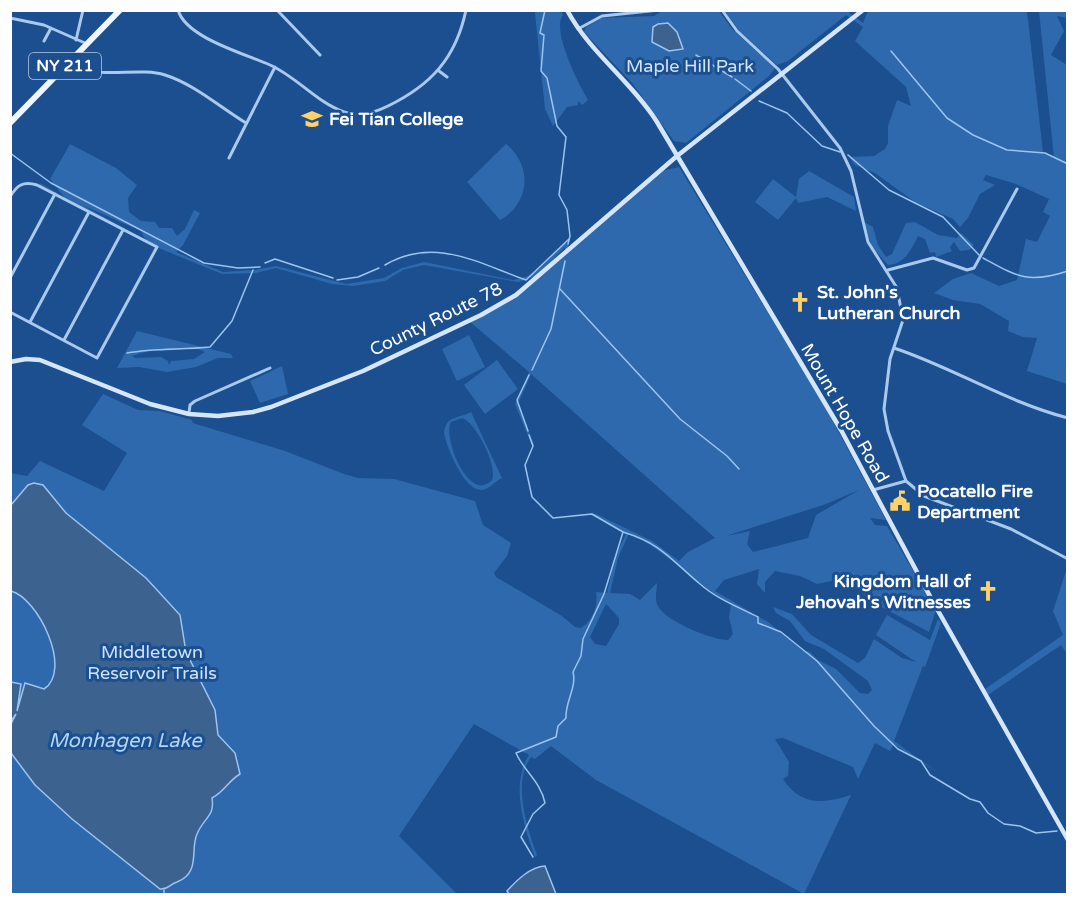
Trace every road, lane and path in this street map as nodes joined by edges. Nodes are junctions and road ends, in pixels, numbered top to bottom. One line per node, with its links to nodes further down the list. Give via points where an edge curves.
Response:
1 (83, 10): 15 (street)
2 (120, 10): 16 (main road, NY 211)
3 (178, 10): 19 (street, via 183,22 195,31)
4 (277, 10): 17 (street)
5 (466, 10): 20 (street)
6 (567, 10): 13 (street, Mount Hope Road)
7 (659, 10): 10 (street)
8 (722, 10): 21 (street, via 737,31)
9 (863, 10): 21 (street, County Route 78)
10 (627, 12): 13 (street, via 602,16)
11 (10, 18): 12 (street)
12 (51, 28): 14 (street); 15 (street)
13 (578, 28): 25 (street, Mount Hope Road, via 648,107)
14 (44, 41)
15 (76, 41): 16 (street)
16 (87, 44): 18 (main road, NY 211)
17 (320, 55)
18 (69, 62): 23 (main road, NY 211); 24 (street, via 82,70 168,76)
19 (275, 67): 20 (street, via 325,103 356,115 396,103); 24 (street)
20 (439, 71): 22 (street)
21 (781, 74): 25 (street, County Route 78); 32 (street, via 843,153 868,242)
22 (447, 77)
23 (10, 123)
24 (246, 123): 26 (street)
25 (677, 156): 40 (street, County Route 78, via 538,278 481,315 363,371 271,406 235,415); 44 (street, Mount Hope Road)
26 (229, 158)
27 (1017, 189): 32 (street, via 972,269 933,258)
28 (55, 194): 29 (street, via 26,183); 30 (street); 33 (street)
29 (10, 197)
30 (89, 212): 31 (street); 35 (street)
31 (123, 230): 36 (street); 36 (street, via 157,248 126,306 97,358)
32 (888, 270): 37 (street, via 903,309)
33 (10, 278)
34 (10, 312): 35 (street)
35 (30, 322): 36 (street)
36 (64, 340)
37 (894, 348): 41 (street, via 933,362 1024,406); 42 (street, via 884,409)
38 (10, 362): 40 (street, County Route 78, via 40,360 122,395)
39 (270, 368): 40 (street, via 195,400)
40 (189, 414)
41 (1068, 418)
42 (906, 481): 44 (street); 46 (street, via 933,500 1011,529)
43 (10, 483): 45 (street)
44 (873, 490): 47 (street, Mount Hope Road)
45 (10, 494)
46 (1068, 559)
47 (1068, 840)

